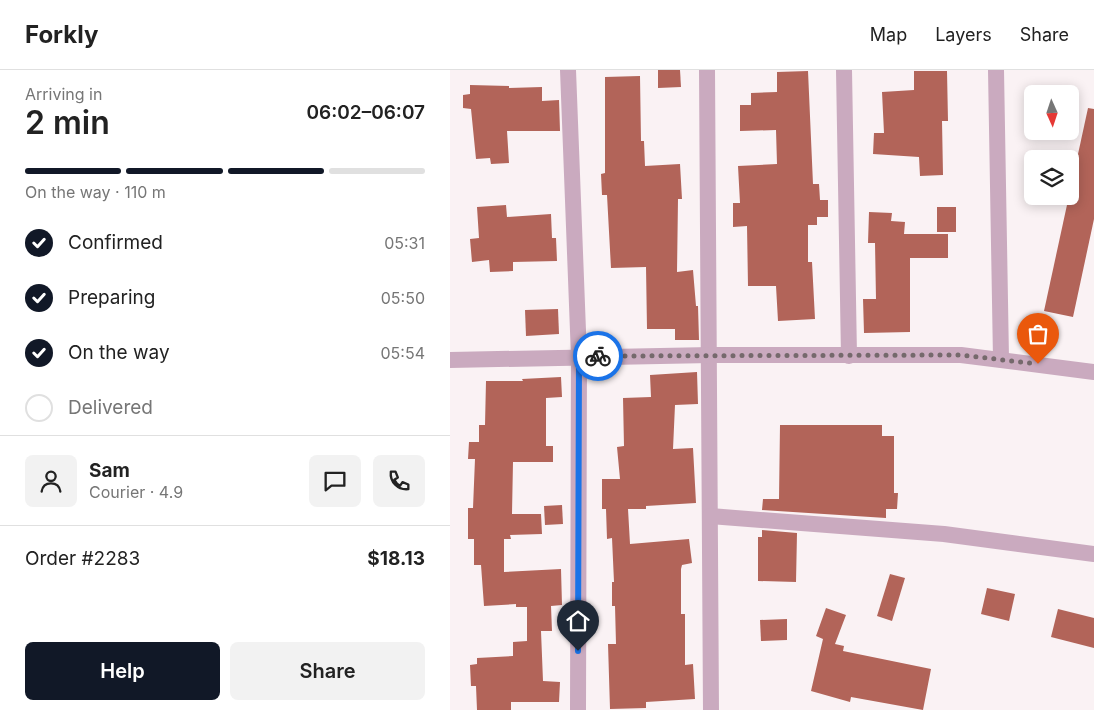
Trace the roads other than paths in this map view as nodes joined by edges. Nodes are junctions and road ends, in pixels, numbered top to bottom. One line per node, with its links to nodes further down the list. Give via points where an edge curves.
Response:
1 (568, 70): 7 (street)
2 (707, 70): 5 (street)
3 (844, 70): 6 (street)
4 (996, 70): 8 (street)
5 (711, 355): 6 (street); 7 (street); 11 (street)
6 (849, 356): 8 (street, via 961,355)
7 (579, 357): 9 (street); 13 (street)
8 (1000, 359): 10 (street)
9 (450, 360)
10 (1094, 372)
11 (710, 516): 12 (street, via 944,534); 14 (street)
12 (1094, 554)
13 (578, 710)
14 (711, 710)

